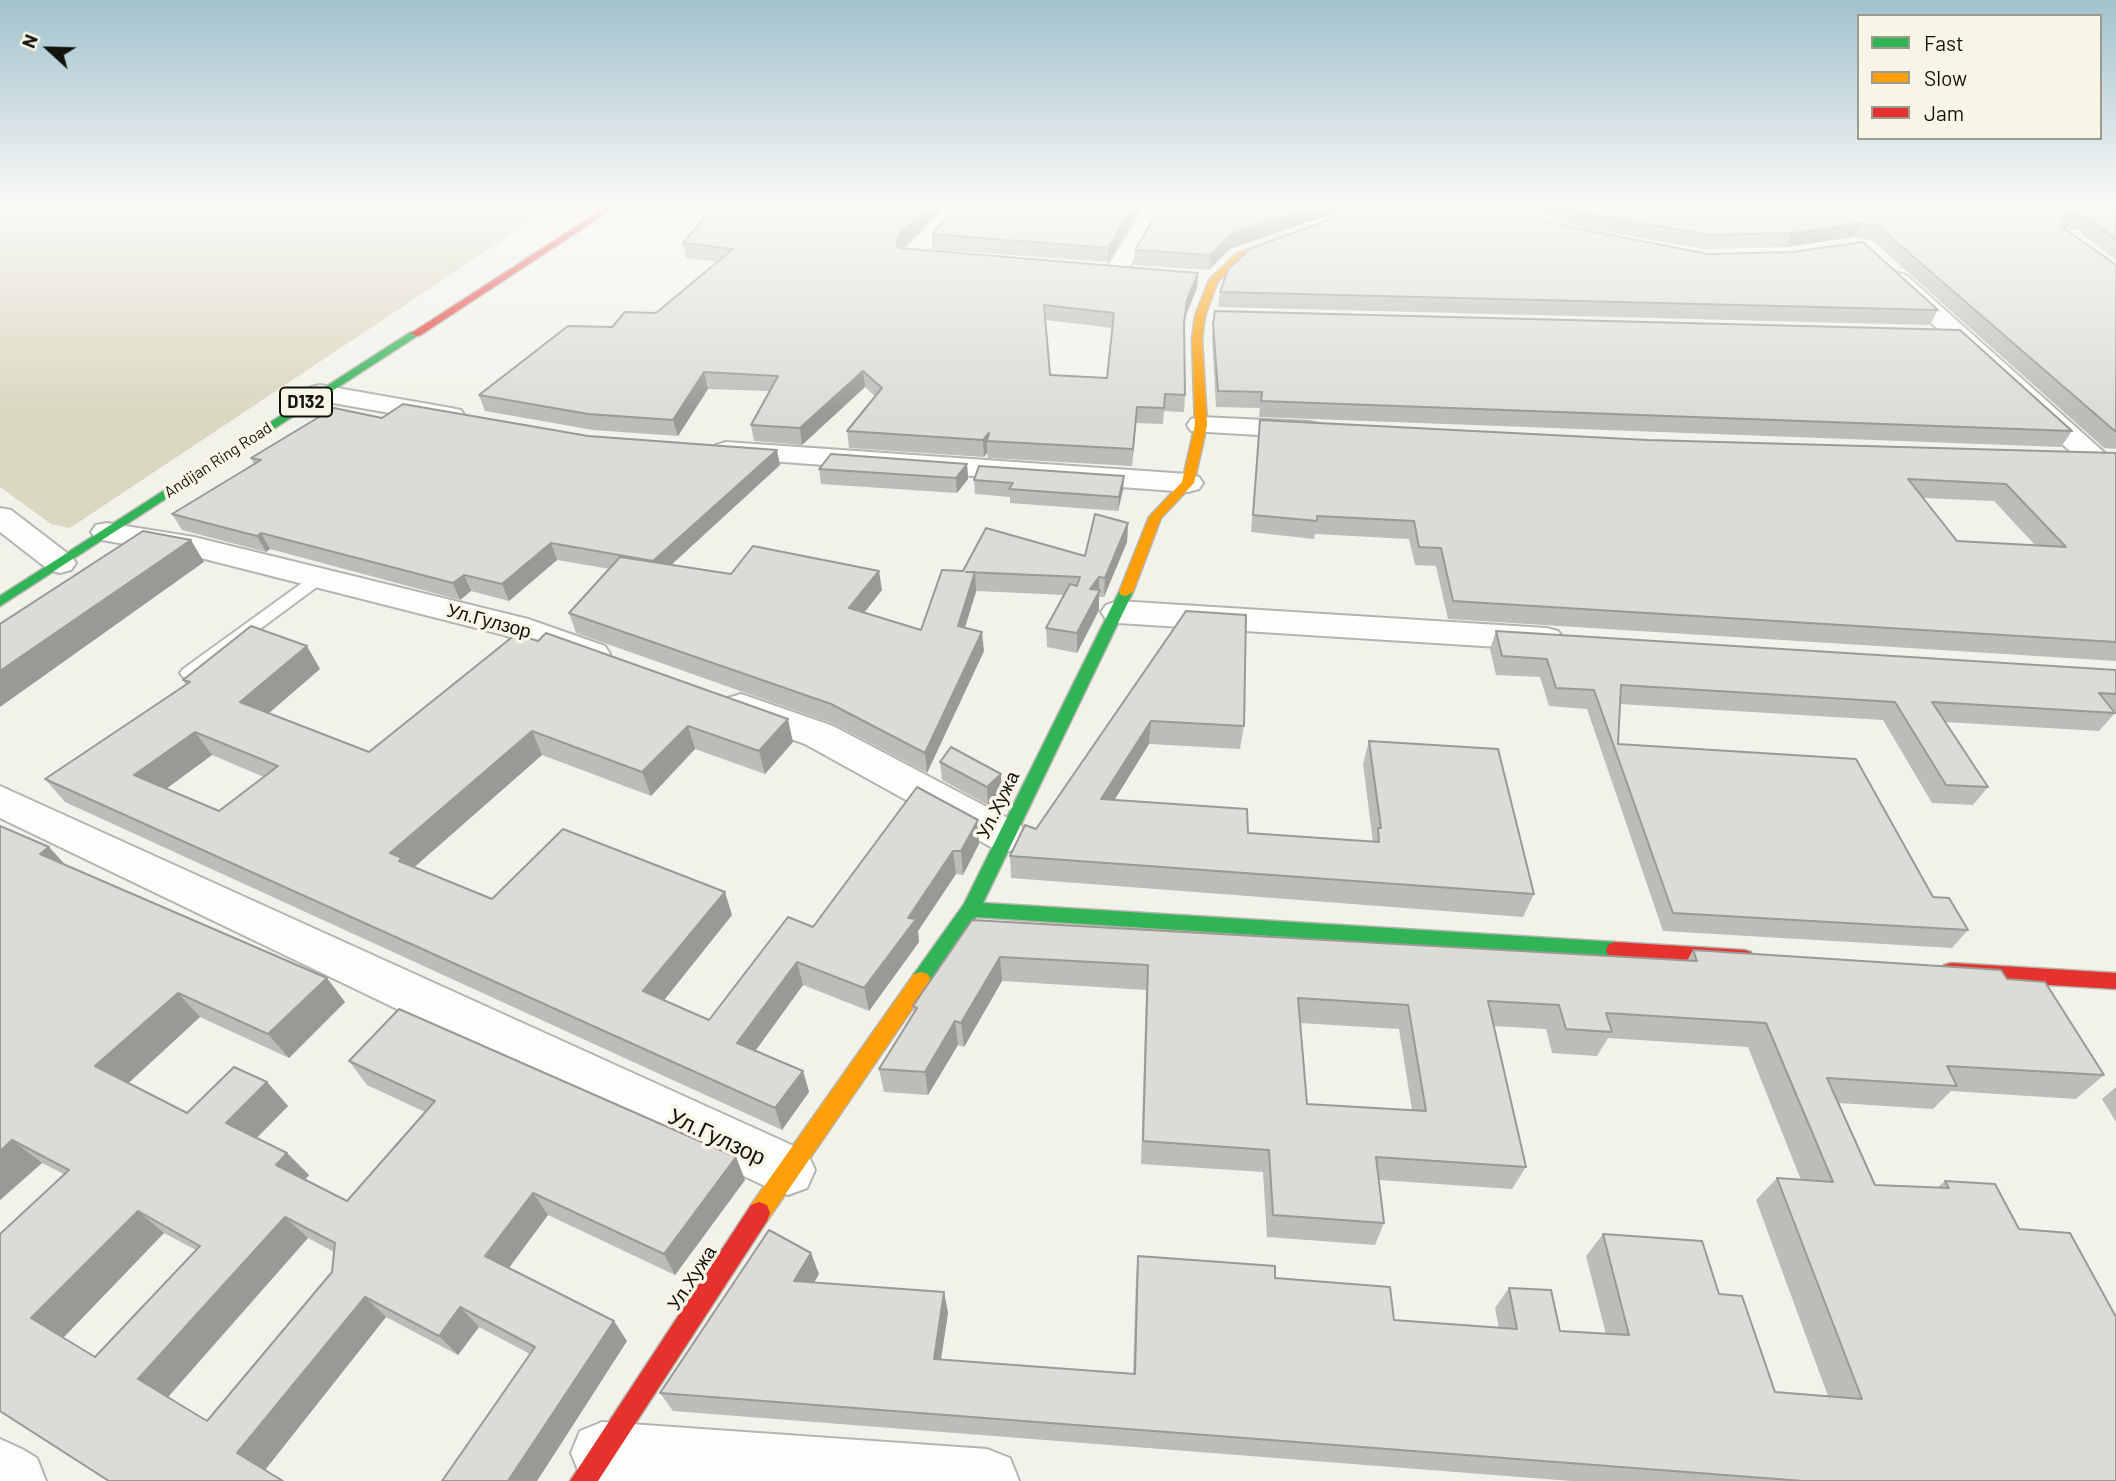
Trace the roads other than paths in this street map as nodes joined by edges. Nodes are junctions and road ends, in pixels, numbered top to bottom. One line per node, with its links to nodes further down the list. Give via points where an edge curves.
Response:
1 (502, 275): 10 (main road, Andijan Ring Road / D132)
2 (1219, 275): 5 (main road)
3 (1893, 275): 9 (street)
4 (1190, 278): 5 (street)
5 (1214, 280): 6 (main road)
6 (1200, 316): 7 (street); 12 (main road)
7 (1228, 317)
8 (1930, 335): 9 (street)
9 (1958, 336): 16 (street)
10 (320, 393): 11 (street); 19 (main road, Andijan Ring Road / D132)
11 (484, 422)
12 (1201, 425): 13 (street); 17 (main road)
13 (1339, 431)
14 (704, 449): 17 (street)
15 (2054, 458): 16 (street)
16 (2106, 460)
17 (1188, 483): 23 (main road, Ул.Хужа, via 1155,517)
18 (0, 517): 20 (street)
19 (107, 532): 20 (main road, Andijan Ring Road / D132); 21 (street, Ул.Гулзор, via 194,547)
20 (60, 563): 22 (main road, Andijan Ring Road / D132)
21 (319, 578): 25 (street, Ул.Гулзор, via 516,627); 26 (lane)
22 (0, 602)
23 (1118, 612): 24 (street); 29 (main road, Ул.Хужа)
24 (1576, 641)
25 (621, 664)
26 (188, 673)
27 (713, 697): 29 (street, via 818,735)
28 (7, 813): 34 (street, Ул.Гулзор)
29 (1006, 836): 30 (main road, Ул.Хужа)
30 (971, 909): 31 (main road); 34 (main road, Ул.Хужа)
31 (1767, 959)
32 (1934, 970): 33 (main road)
33 (2116, 981)
34 (788, 1170): 35 (main road, Ул.Хужа)
35 (593, 1467): 38 (street)
36 (0, 1471): 37 (street)
37 (14, 1481)
38 (987, 1481)

